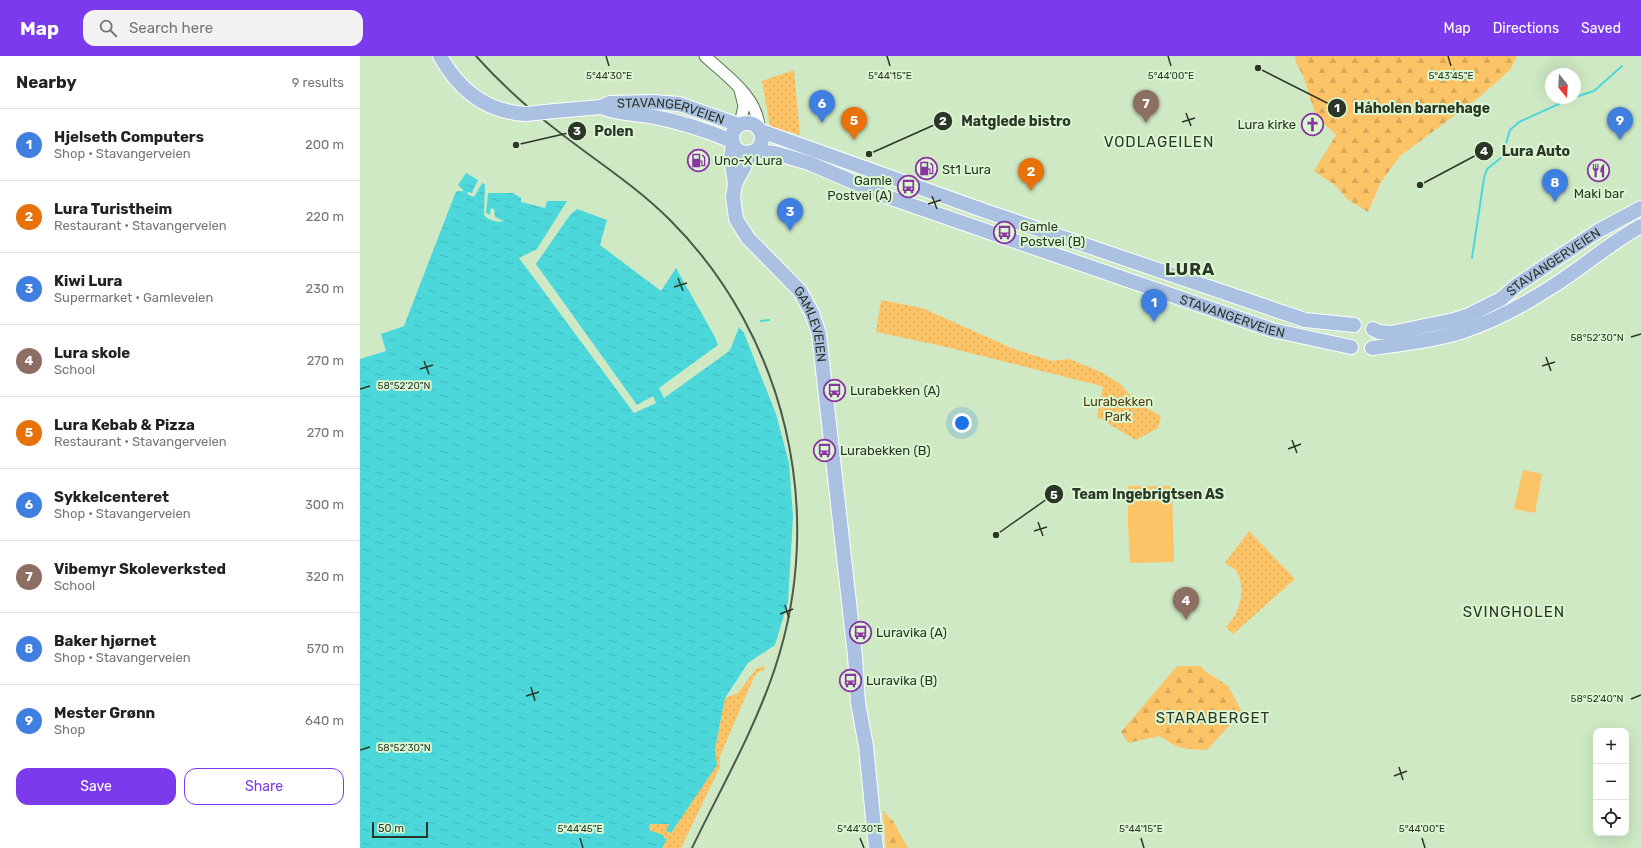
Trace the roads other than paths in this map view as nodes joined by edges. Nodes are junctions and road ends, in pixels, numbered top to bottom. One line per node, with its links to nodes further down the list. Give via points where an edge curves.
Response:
1 (440, 56): 5 (main road, STAVANGERVEIEN, via 461,85)
2 (451, 56): 5 (main road)
3 (705, 56): 4 (street)
4 (740, 90): 7 (street, via 744,106); 8 (street, via 754,108)
5 (480, 100): 6 (main road, STAVANGERVEIEN, bridge, via 500,110 526,114)
6 (602, 107): 7 (main road, STAVANGERVEIEN, via 610,103 679,104); 9 (main road, STAVANGERVEIEN, via 611,111 656,117 703,130)
7 (740, 124): 8 (main road, STAVANGERVEIEN, via 750,122); 9 (main road, STAVANGERVEIEN, via 733,132)
8 (760, 129): 10 (main road, via 761,144); 14 (main road, STAVANGERVEIEN, via 985,212 1305,320)
9 (733, 142): 10 (main road, STAVANGERVEIEN, via 739,150 747,153); 11 (main road, GAMLEVEIEN, via 731,159)
10 (754, 151): 11 (main road, GAMLEVEIEN); 16 (main road, STAVANGERVEIEN, via 775,153 807,163 888,196 1272,330)
11 (735, 184): 18 (main road, GAMLEVEIEN, via 735,214 742,231 800,291 812,313 819,334 856,656 864,702)
12 (1641, 208): 15 (main road, STAVANGERVEIEN, via 1598,231 1523,281 1501,299 1467,316 1391,333)
13 (1641, 226): 17 (main road, STAVANGERVEIEN, via 1552,287 1496,317 1452,334)
14 (1354, 325): 15 (main road, via 1367,324); 16 (main road, via 1347,335)
15 (1373, 329): 17 (main road, via 1376,336)
16 (1350, 347): 17 (main road, via 1360,352)
17 (1372, 348)
18 (876, 848)

